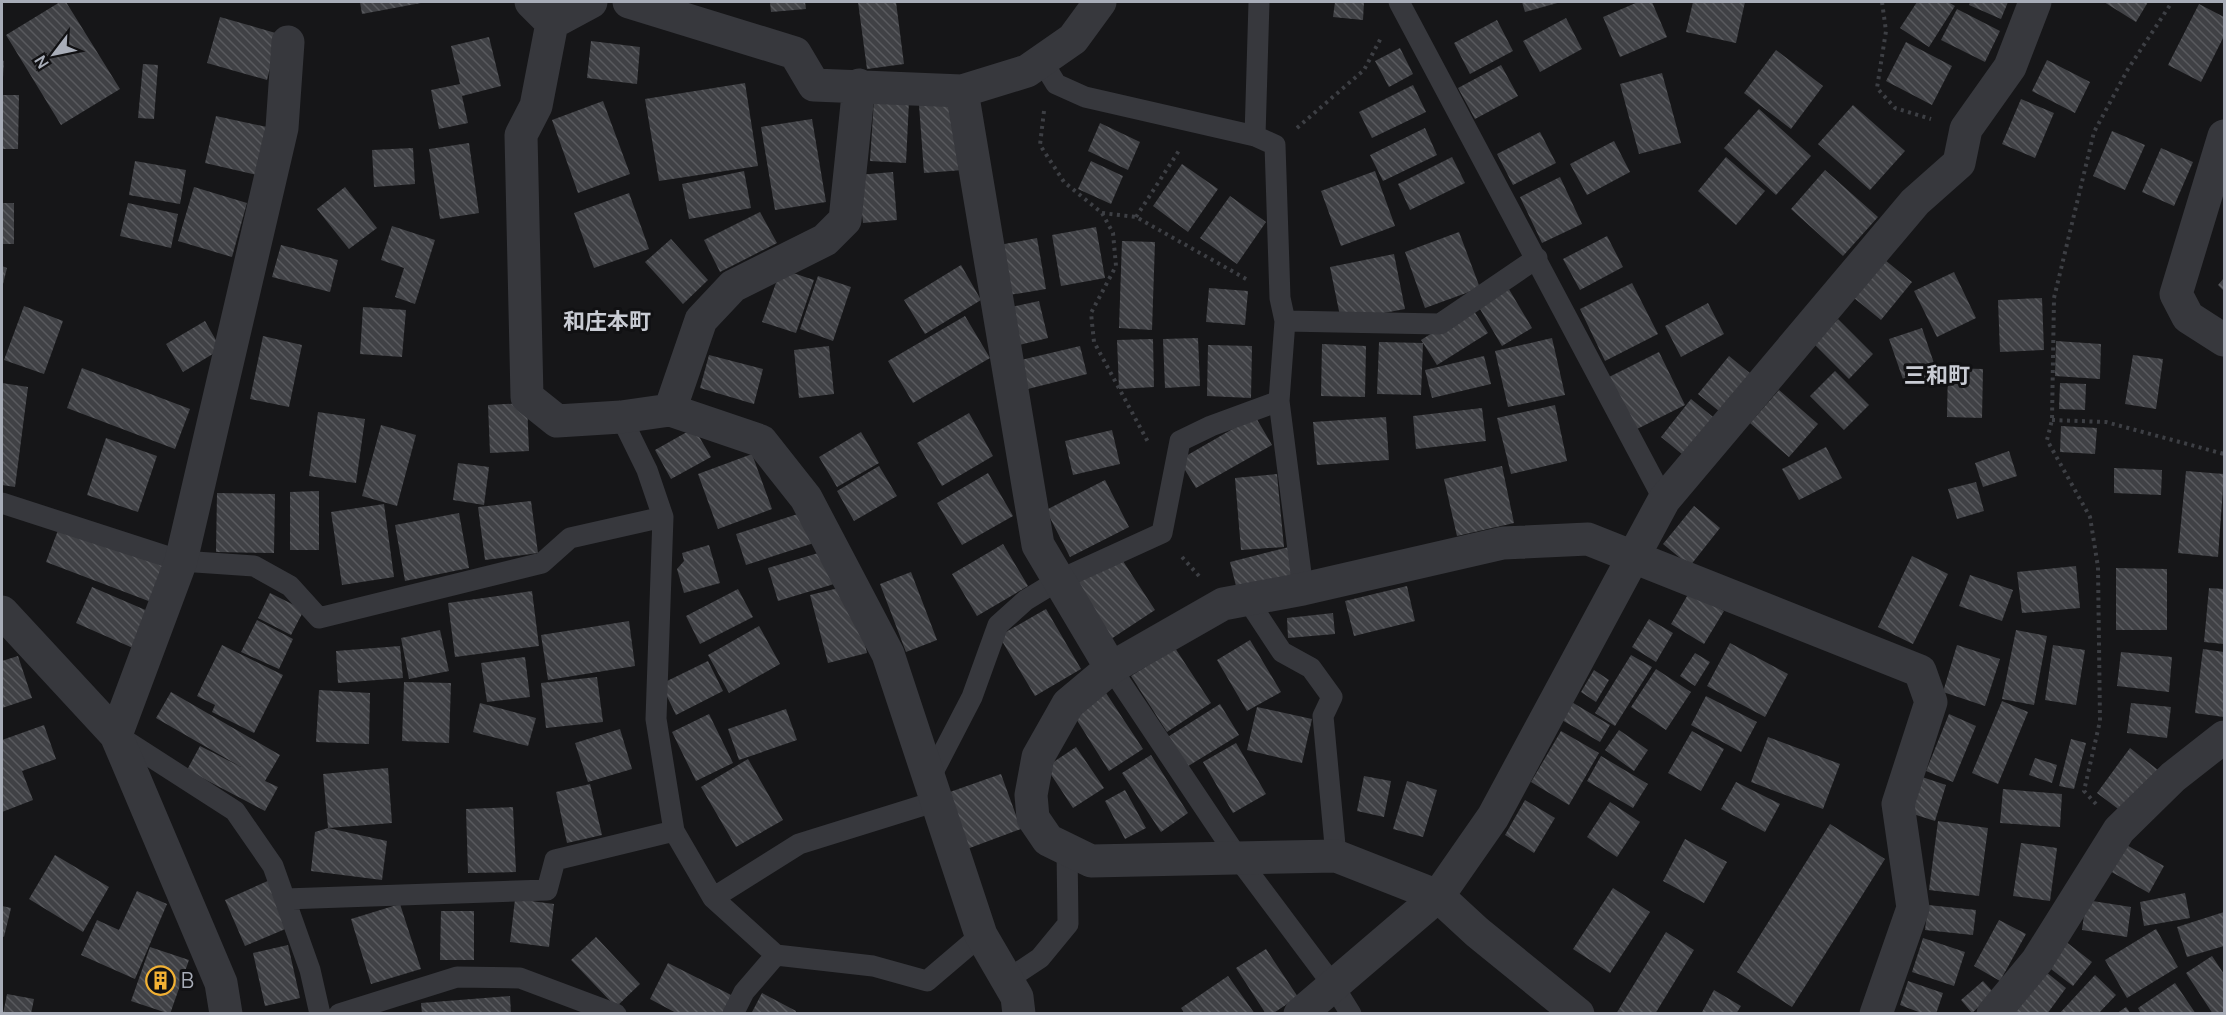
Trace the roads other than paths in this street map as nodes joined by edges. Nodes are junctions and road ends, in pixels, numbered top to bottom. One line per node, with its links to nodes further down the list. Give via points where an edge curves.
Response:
1 (591, 2): 7 (street)
2 (629, 2): 10 (street, via 795,52 814,85)
3 (1100, 2): 9 (street)
4 (1259, 2): 12 (lane)
5 (2035, 2): 20 (street, via 2010,67 1966,129 1959,163 1915,202)
6 (1399, 3): 14 (lane)
7 (541, 12): 19 (street, via 536,106 521,135 527,397 557,421)
8 (288, 42): 24 (street, via 282,128)
9 (1046, 67): 11 (street); 12 (lane, via 1056,84 1085,97)
10 (859, 85): 11 (street); 18 (street, via 845,220 825,240 733,286 701,320)
11 (962, 92): 25 (street, via 1038,545)
12 (1255, 136): 15 (lane, via 1275,145 1280,298)
13 (2224, 136): 16 (street, via 2176,294 2188,317)
14 (1537, 258): 15 (lane, via 1440,324); 20 (lane)
15 (1286, 321): 17 (lane)
16 (2224, 340)
17 (1279, 401): 25 (lane, via 1180,441 1162,532); 26 (lane)
18 (670, 410): 19 (street); 32 (street, via 761,441 806,498 888,654)
19 (621, 417): 22 (lane, via 647,470)
20 (1664, 501): 23 (street)
21 (2, 503): 24 (lane)
22 (663, 517): 24 (lane, via 570,538 542,563 319,618 290,586 254,566); 33 (lane, via 656,719)
23 (1635, 555): 26 (street, via 1588,539 1503,543); 37 (street, via 1493,817); 53 (street, via 1920,672 1931,702 1898,804 1913,908)
24 (181, 561): 30 (street)
25 (1059, 580): 29 (street); 32 (lane, via 1026,600 998,625)
26 (1304, 589): 27 (street)
27 (1235, 601): 29 (street); 35 (lane, via 1282,652 1311,668 1332,697 1323,716)
28 (2, 612): 30 (street)
29 (1111, 668): 34 (street, via 1068,704 1038,757 1031,795 1034,818 1048,840); 36 (lane)
30 (116, 735): 39 (lane, via 235,811 273,866); 44 (street, via 221,983)
31 (2224, 737): 54 (street, via 2173,777 2119,830 2037,961)
32 (933, 790): 38 (lane, via 799,844); 40 (street)
33 (674, 831): 38 (lane); 39 (lane, via 555,860 547,890)
34 (1067, 849): 36 (street, via 1091,861); 42 (lane, via 1068,924 1040,958)
35 (1336, 856): 36 (street); 37 (street)
36 (1238, 858): 43 (lane)
37 (1438, 896): 43 (street); 52 (street)
38 (713, 898): 41 (lane)
39 (285, 899): 45 (lane, via 310,970)
40 (981, 935): 41 (lane, via 927,981 873,966); 42 (street)
41 (776, 955): 48 (lane, via 744,992)
42 (1007, 980): 49 (street, via 1017,998)
43 (1333, 985): 50 (street); 51 (lane)
44 (226, 1014)
45 (320, 1014)
46 (339, 1014): 47 (lane, via 457,977 520,978)
47 (616, 1014)
48 (733, 1014)
49 (1019, 1014)
50 (1300, 1014)
51 (1351, 1014)
52 (1578, 1014)
53 (1876, 1014)
54 (1993, 1014)

